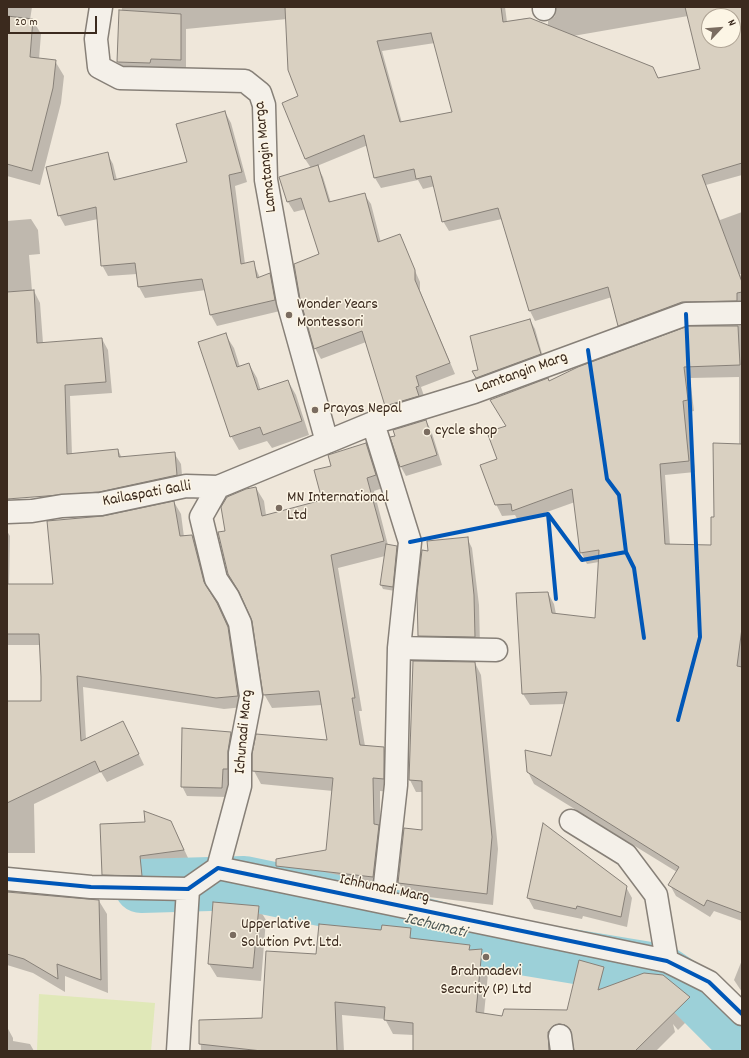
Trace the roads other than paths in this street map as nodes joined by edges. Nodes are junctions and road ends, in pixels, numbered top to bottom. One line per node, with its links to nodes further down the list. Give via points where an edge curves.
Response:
1 (100, 7): 4 (street, Lamatangin Marga, via 96,39 99,67 120,78 245,81 260,93 264,105 266,180 288,302)
2 (742, 314): 3 (street, Lamtangin Marg, via 686,314 474,392)
3 (373, 423): 4 (street, Lamtangin Marg); 7 (street, via 410,542)
4 (327, 442): 5 (street, Kailaspati Galli)
5 (218, 487): 6 (street, Kailaspati Galli, via 186,486 101,504); 10 (street, Ichunadi Marg, via 201,517 216,579 228,596 240,624 251,696 240,753 240,786)
6 (7, 512)
7 (399, 648): 8 (street); 13 (street, via 396,785)
8 (496, 650)
9 (571, 821): 14 (street, via 626,855 656,895)
10 (218, 868): 12 (street); 13 (street, Ichhunadi Marg)
11 (7, 879): 12 (street, via 91,887)
12 (188, 888): 16 (street)
13 (383, 902): 14 (street, Ichhunadi Marg)
14 (667, 961): 15 (street, Ichhunadi Marg, via 709,982)
15 (742, 1014)
16 (178, 1051)

